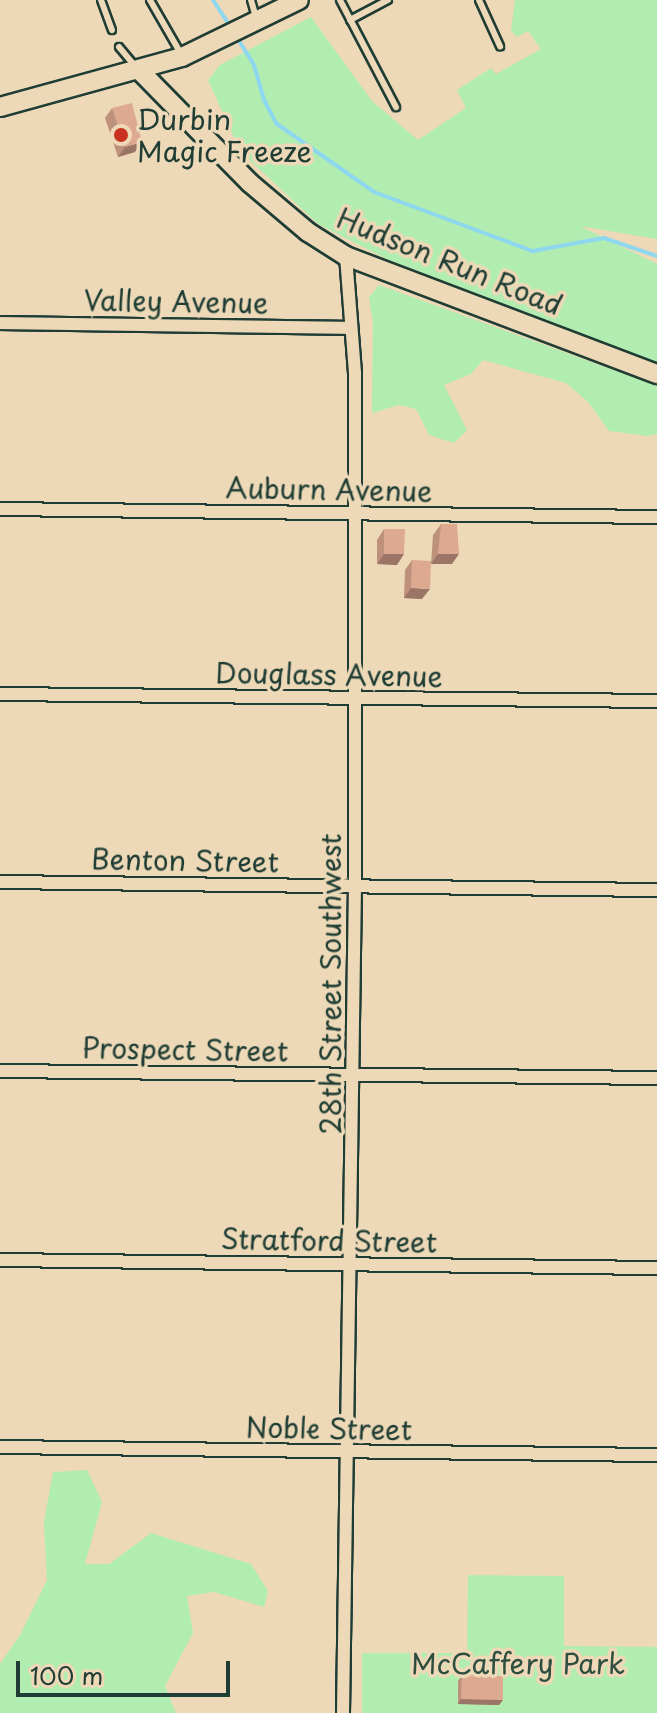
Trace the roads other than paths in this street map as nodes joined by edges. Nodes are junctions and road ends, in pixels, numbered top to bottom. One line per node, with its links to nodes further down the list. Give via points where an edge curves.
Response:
1 (101, 0): 10 (lane)
2 (150, 0): 13 (lane)
3 (251, 0): 9 (lane)
4 (340, 0): 8 (lane)
5 (387, 0): 8 (lane)
6 (479, 0): 11 (lane)
7 (296, 1): 9 (main road)
8 (350, 20): 16 (lane)
9 (253, 23): 13 (main road)
10 (112, 30)
11 (500, 46)
12 (119, 47): 14 (lane)
13 (182, 57): 14 (main road)
14 (139, 70): 15 (main road); 17 (main road, Hudson Run Road, via 267,198)
15 (0, 107)
16 (396, 107)
17 (346, 256): 19 (street, 28th Street Southwest); 20 (main road, Hudson Run Road)
18 (0, 323): 19 (street, Valley Avenue)
19 (351, 328): 22 (street, 28th Street Southwest)
20 (657, 374)
21 (0, 509): 22 (street, Auburn Avenue)
22 (355, 514): 23 (street, Auburn Avenue); 25 (street, 28th Street Southwest)
23 (657, 517)
24 (0, 694): 25 (street, Douglass Avenue)
25 (355, 698): 26 (street, Douglass Avenue); 28 (street, 28th Street Southwest)
26 (657, 701)
27 (0, 882): 28 (street, Benton Street)
28 (355, 886): 29 (street, Benton Street); 31 (street, 28th Street Southwest)
29 (657, 890)
30 (0, 1071): 31 (street, Prospect Street)
31 (354, 1075): 32 (street, Prospect Street); 34 (street, 28th Street Southwest)
32 (657, 1078)
33 (0, 1260): 34 (street, Stratford Street)
34 (351, 1264): 35 (street, Stratford Street); 37 (street, 28th Street Southwest)
35 (657, 1268)
36 (0, 1447): 37 (street, Noble Street)
37 (348, 1452): 38 (street, Noble Street); 39 (street, 28th Street Southwest)
38 (657, 1455)
39 (343, 1713)

